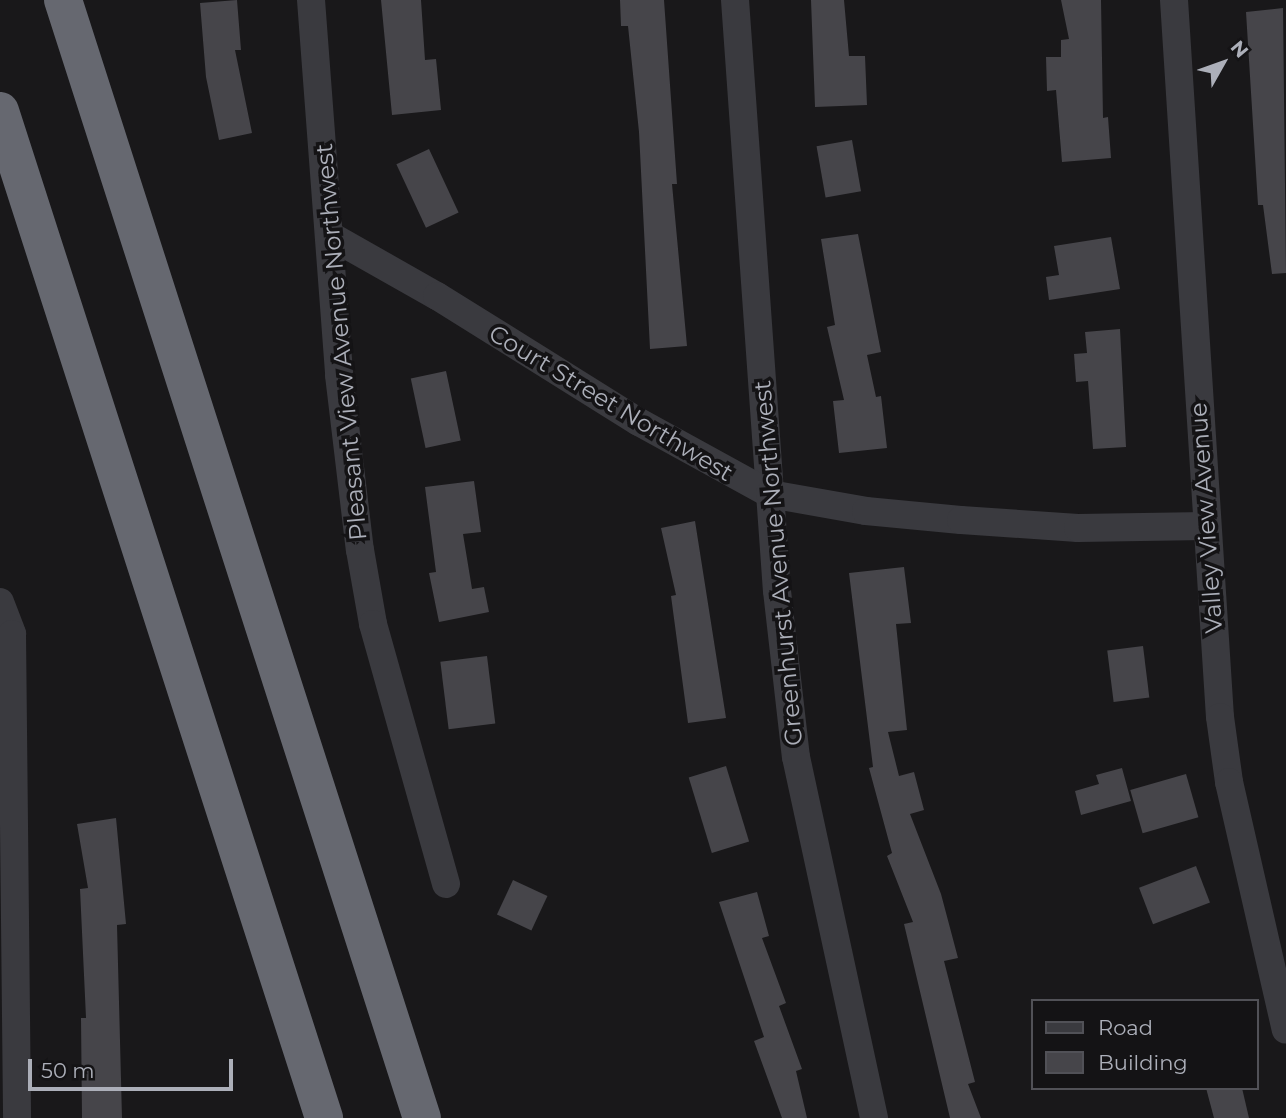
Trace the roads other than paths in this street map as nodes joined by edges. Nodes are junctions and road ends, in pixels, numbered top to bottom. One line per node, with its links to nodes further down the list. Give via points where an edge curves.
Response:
1 (63, 0): 14 (highway)
2 (311, 0): 6 (street, Pleasant View Avenue Northwest)
3 (735, 0): 7 (street, Greenhurst Avenue Northwest)
4 (1174, 0): 8 (street, Valley View Avenue)
5 (0, 111): 13 (highway)
6 (329, 235): 7 (street, Court Street Northwest, via 437,296 639,422); 10 (street, Pleasant View Avenue Northwest, via 339,376 371,611)
7 (770, 494): 8 (street, Court Street Northwest, via 866,511 961,520 1078,528); 15 (street, Greenhurst Avenue Northwest, via 796,757)
8 (1206, 526): 11 (street, Valley View Avenue, via 1229,782)
9 (0, 601): 12 (street, via 12,634)
10 (446, 884)
11 (1286, 1030)
12 (17, 1118)
13 (324, 1118)
14 (422, 1118)
15 (874, 1118)

